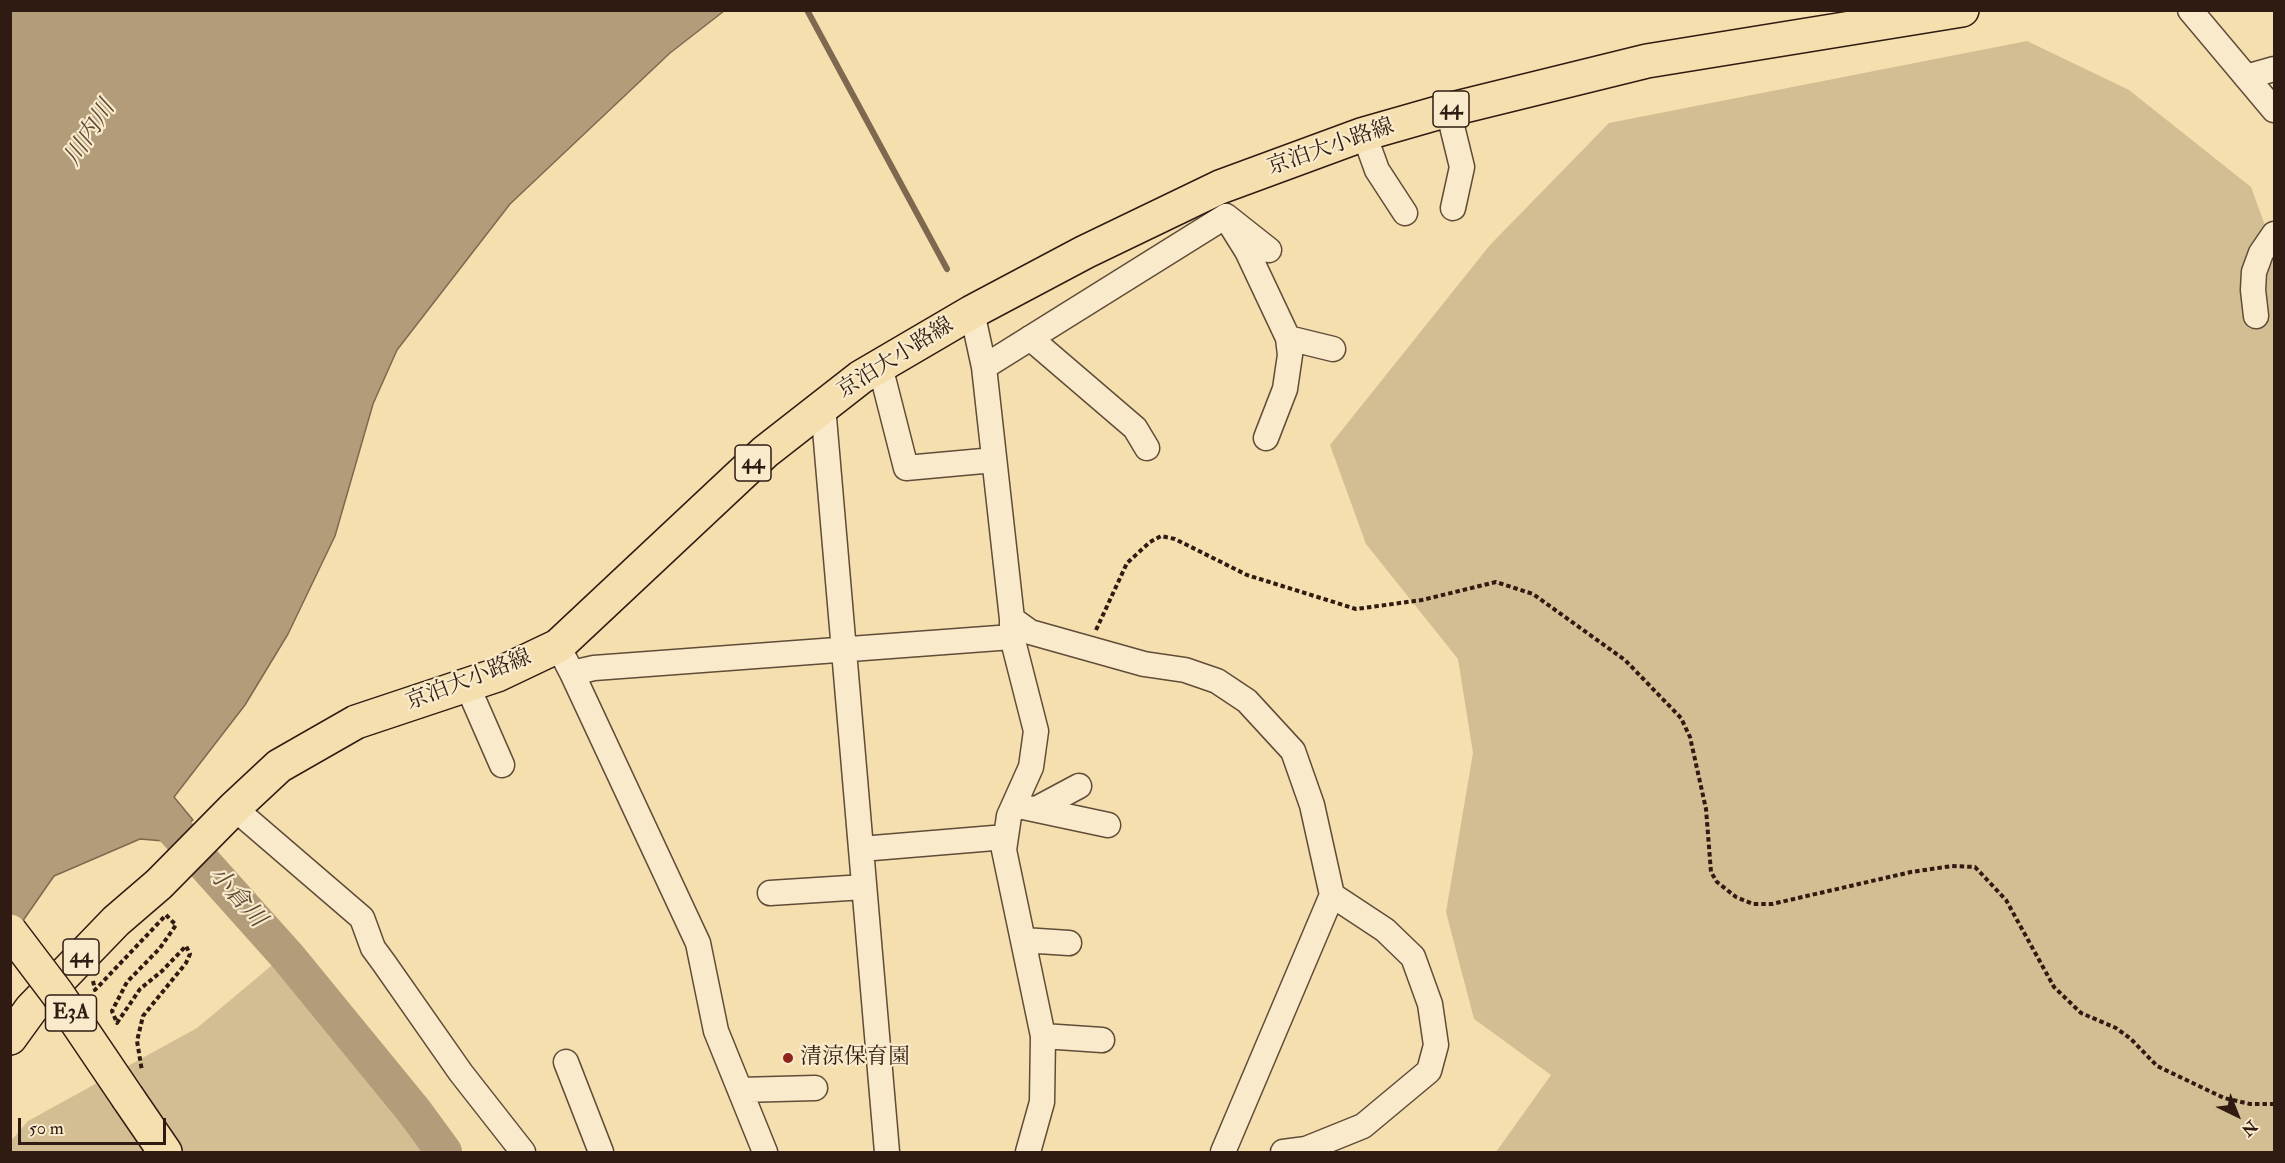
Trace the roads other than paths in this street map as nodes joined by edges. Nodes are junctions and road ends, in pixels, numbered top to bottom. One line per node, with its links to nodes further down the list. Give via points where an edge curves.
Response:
1 (1962, 10): 5 (main road, 京泊大小路線 / 44, via 1647,61)
2 (2190, 10): 4 (street)
3 (2274, 69): 4 (street)
4 (2246, 77): 6 (street)
5 (1448, 110): 7 (main road, 京泊大小路線 / 44); 9 (street, via 1462,167)
6 (2274, 110)
7 (1364, 134): 8 (main road, 京泊大小路線 / 44); 10 (street, via 1377,170)
8 (1219, 204): 12 (street); 13 (main road, 京泊大小路線 / 44, via 1085,252); 15 (street); 16 (street, via 1247,251)
9 (1453, 208)
10 (1405, 213)
11 (2274, 234): 14 (street, via 2254,272)
12 (1269, 250)
13 (972, 312): 18 (main road, 京泊大小路線 / 44); 19 (street)
14 (2256, 316)
15 (1030, 338): 19 (street); 22 (street, via 1135,429)
16 (1288, 338): 17 (street); 21 (street, via 1285,389)
17 (1334, 349)
18 (880, 366): 20 (main road, 京泊大小路線 / 44); 23 (street, via 906,468)
19 (984, 367): 23 (street)
20 (823, 406): 25 (street); 26 (main road, 京泊大小路線 / 44, via 765,452)
21 (1266, 438)
22 (1147, 448)
23 (994, 460): 24 (street)
24 (1012, 628): 25 (street); 30 (street, via 1036,731); 37 (street, via 1144,664 1185,670 1217,681 1247,701 1293,751 1312,805)
25 (844, 649): 26 (street, via 594,668); 34 (street)
26 (565, 659): 27 (main road, 京泊大小路線 / 44); 46 (street, via 698,943 716,1031)
27 (467, 685): 28 (street); 31 (main road, 京泊大小路線 / 44, via 356,722 279,766)
28 (502, 765)
29 (1079, 786): 30 (street)
30 (1025, 807): 32 (street); 33 (street, via 1009,816)
31 (234, 808): 42 (main road, 京泊大小路線 / 44, via 159,884 116,921 31,1009); 48 (street, via 362,918 384,963 460,1073)
32 (1108, 825)
33 (1006, 837): 34 (street); 39 (street, via 1004,850)
34 (861, 849): 35 (street)
35 (864, 887): 36 (street); 51 (street)
36 (770, 893)
37 (1332, 895): 53 (street); 54 (street, via 1385,930 1413,957 1430,1004 1436,1045 1429,1071 1363,1125 1306,1149)
38 (10, 932): 47 (main road, E3A, bridge, via 135,1088)
39 (1023, 940): 40 (street); 41 (street)
40 (1069, 943)
41 (1043, 1036): 43 (street); 52 (street, via 1042,1102)
42 (10, 1038)
43 (1102, 1040)
44 (566, 1062): 49 (street)
45 (815, 1088): 46 (street)
46 (740, 1089): 50 (street)
47 (165, 1152)
48 (523, 1152)
49 (601, 1152)
50 (765, 1152)
51 (887, 1152)
52 (1028, 1152)
53 (1223, 1152)
54 (1283, 1152)

